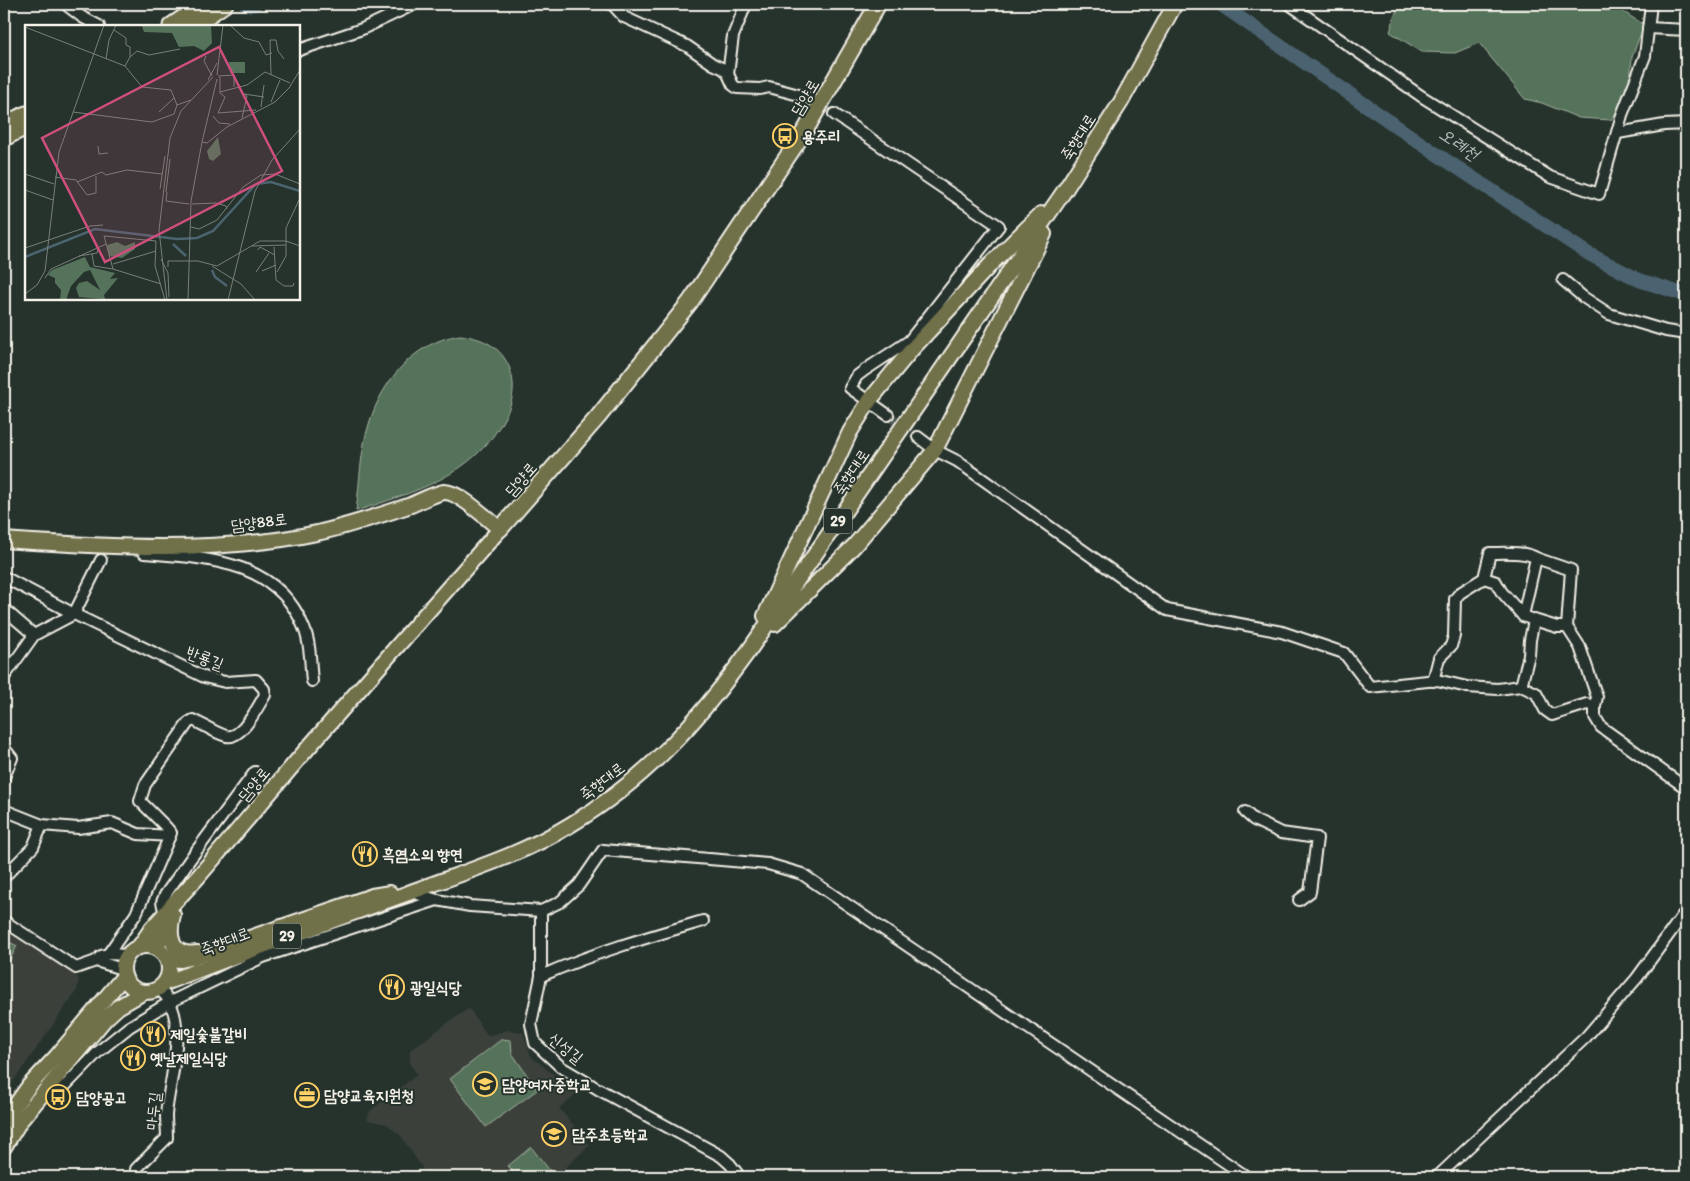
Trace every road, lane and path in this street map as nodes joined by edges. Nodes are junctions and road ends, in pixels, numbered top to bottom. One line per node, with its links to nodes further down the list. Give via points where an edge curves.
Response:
1 (65, 4): 11 (street)
2 (204, 4): 12 (highway)
3 (225, 4): 13 (highway)
4 (415, 4): 16 (street, via 362,30)
5 (612, 4): 17 (street, via 624,17 687,46)
6 (746, 4): 17 (street, via 733,36)
7 (878, 4): 33 (highway, 담양로, via 806,129 690,302 598,417)
8 (1175, 4): 26 (main road, 죽향대로 / 29, via 1121,102)
9 (1289, 4): 24 (street, via 1421,96 1550,177 1599,194)
10 (1651, 4): 14 (street)
11 (97, 25)
12 (172, 25)
13 (194, 25)
14 (1648, 28): 15 (street); 24 (street, via 1645,56)
15 (1686, 30)
16 (300, 50)
17 (728, 74): 18 (street, via 737,88 760,90 769,87)
18 (810, 98)
19 (25, 114): 22 (highway)
20 (834, 114): 29 (street, via 999,226 909,341 857,376 850,388)
21 (1686, 124): 24 (street)
22 (4, 125)
23 (25, 128): 25 (highway)
24 (1618, 133)
25 (4, 138)
26 (1066, 190): 29 (main road, via 985,270); 32 (main road); 46 (main road, 죽향대로 / 29)
27 (1563, 280): 28 (street, via 1609,314)
28 (1686, 334)
29 (870, 400): 30 (street); 46 (main road, via 850,432)
30 (888, 414)
31 (918, 437): 32 (street)
32 (935, 450): 46 (main road, via 854,546); 49 (street, via 958,461 1166,610 1282,632 1344,653 1370,687)
33 (500, 529): 35 (main road, 담양88로, via 464,501 444,492 353,524 248,543 181,546); 62 (main road, 담양로)
34 (4, 540): 35 (main road, 담양88로)
35 (38, 542): 48 (street, via 196,557 228,563 268,580 294,608 305,629)
36 (1536, 558): 39 (street, via 1510,552 1490,553); 42 (street); 44 (street, via 1571,570)
37 (101, 560): 41 (street)
38 (4, 577): 41 (street, 반룡길)
39 (1484, 578): 42 (street, via 1496,582); 49 (street, via 1455,599 1454,636 1439,658)
40 (4, 609): 45 (street)
41 (74, 614): 45 (street); 59 (street, 반룡길, via 204,677 225,682 256,680 264,689 265,695 245,727 234,735 227,736 193,720 188,723 145,785 140,801 166,827)
42 (1523, 616): 43 (street)
43 (1534, 620): 44 (street); 50 (street)
44 (1567, 627): 51 (street, via 1580,647 1597,697)
45 (34, 635): 47 (street)
46 (750, 649): 61 (main road, 죽향대로 / 29, via 667,751 601,804 537,844)
47 (4, 677)
48 (312, 681)
49 (1433, 681): 50 (street, via 1498,689)
50 (1521, 686): 51 (street, via 1536,692 1552,715 1587,704)
51 (1595, 706): 55 (street, via 1595,718 1601,727)
52 (4, 748): 54 (street, via 12,758)
53 (256, 772): 67 (street, via 165,895 162,902)
54 (4, 777)
55 (1686, 788)
56 (4, 810): 58 (street)
57 (1245, 812): 64 (street, via 1281,834 1317,838 1310,892)
58 (42, 825): 59 (street, via 78,828 108,822 138,834); 60 (street, via 33,847)
59 (170, 836): 72 (street, via 136,914)
60 (4, 877)
61 (411, 892): 63 (street); 71 (main road, 죽향대로 / 29, via 372,896); 77 (main road, 죽향대로 / 29, via 287,936)
62 (178, 898): 67 (main road, 담양로); 71 (main road, via 170,926 171,941 186,953)
63 (437, 900): 65 (street); 79 (street, via 263,957)
64 (1300, 900)
65 (541, 911): 76 (street, 신성길); 85 (street, via 560,902 579,886 603,850 768,864 802,874)
66 (1686, 912): 86 (street, via 1637,978 1586,1038)
67 (164, 915): 70 (main road, 담양로); 73 (main road)
68 (4, 921): 74 (street, via 76,968)
69 (703, 921): 76 (street, via 634,941)
70 (133, 951): 72 (street); 73 (main road, via 145,946); 75 (main road, via 124,962)
71 (211, 951): 73 (main road, 죽향대로 / 29, via 181,960)
72 (108, 954): 74 (street)
73 (162, 954): 77 (main road, via 169,967 169,976)
74 (96, 961): 75 (street)
75 (123, 972): 78 (main road, via 131,987); 81 (main road)
76 (540, 976): 84 (street, 신성길, via 531,1024 535,1043 545,1054 598,1089 721,1156)
77 (162, 986): 78 (main road, via 152,992); 79 (street, 마두길)
78 (144, 992): 80 (main road, via 105,1019)
79 (170, 1002): 80 (street, via 129,1027 98,1052 66,1085); 83 (street, 마두길, via 177,1034 166,1115 167,1138)
80 (42, 1095): 82 (main road)
81 (4, 1121)
82 (4, 1147)
83 (136, 1169)
84 (740, 1177)
85 (1247, 1177)
86 (1437, 1177)

